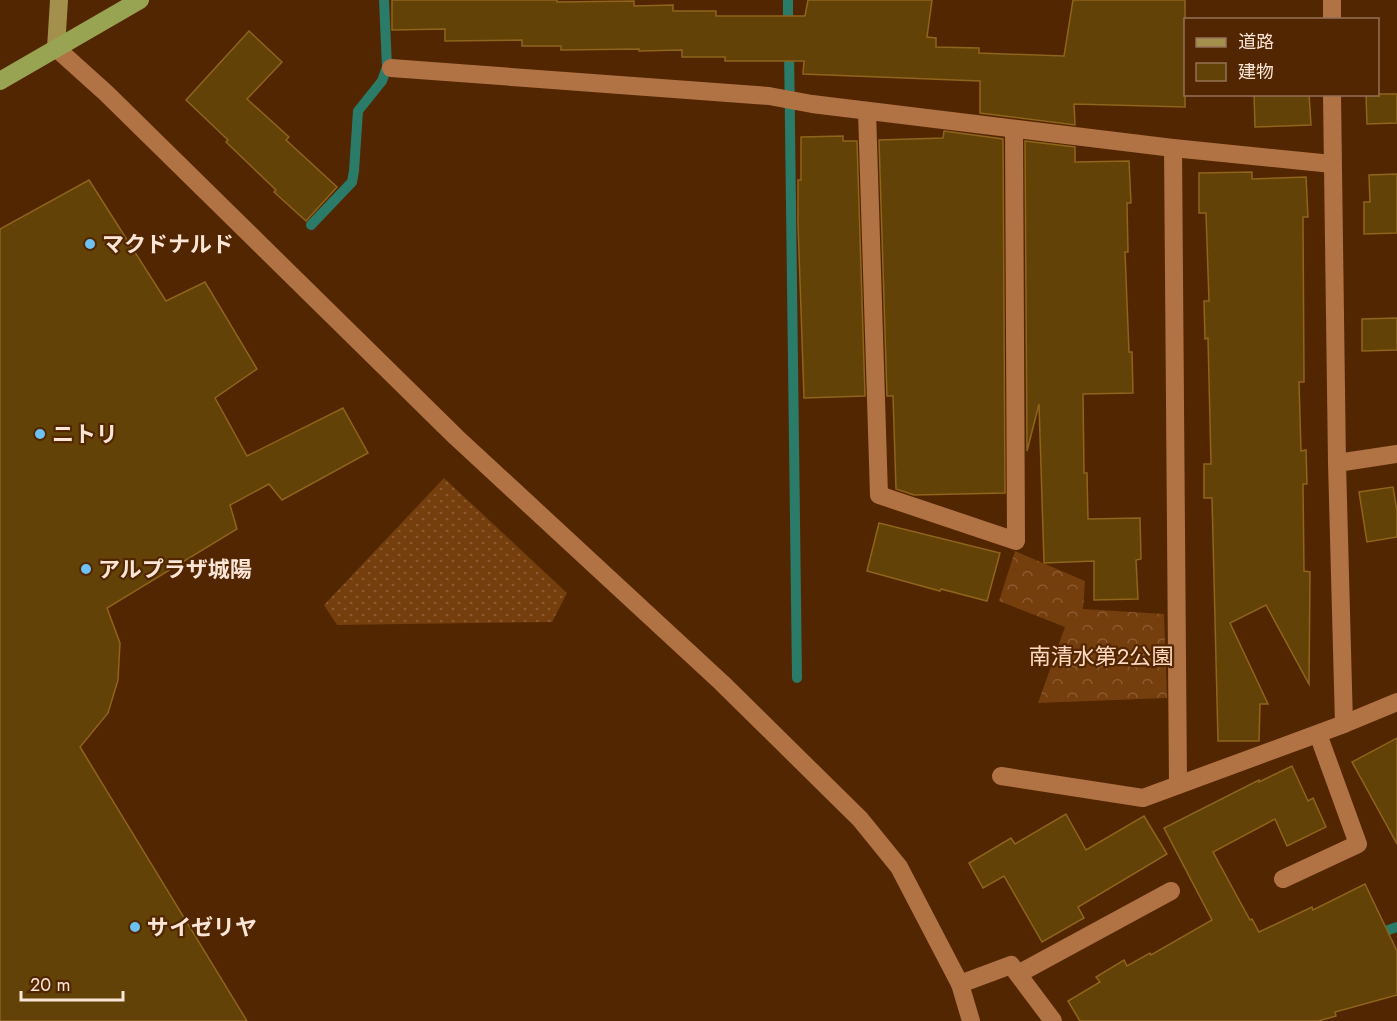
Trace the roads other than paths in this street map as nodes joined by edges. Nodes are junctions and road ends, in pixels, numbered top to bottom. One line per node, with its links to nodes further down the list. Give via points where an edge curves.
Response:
1 (59, 0): 5 (main road)
2 (140, 0): 5 (highway)
3 (1332, 0): 4 (street)
4 (1332, 18)
5 (56, 48): 7 (highway); 23 (street, via 461,441 722,683 860,819 898,867)
6 (391, 68): 9 (street, via 769,96)
7 (0, 81)
8 (1332, 96): 12 (street)
9 (867, 111): 10 (street); 10 (street, via 879,495 1016,542)
10 (1014, 129): 11 (street)
11 (1173, 148): 12 (street); 19 (street)
12 (1332, 164): 14 (street)
13 (1397, 454): 14 (street)
14 (1337, 463): 16 (street)
15 (1397, 702): 16 (street)
16 (1344, 724): 17 (street)
17 (1318, 734): 19 (street); 20 (street, via 1358,844)
18 (1001, 776): 19 (street, via 1143,798)
19 (1178, 785)
20 (1283, 879)
21 (1171, 891): 22 (street)
22 (1018, 974): 23 (street, via 1011,965); 25 (street)
23 (960, 984): 24 (street)
24 (971, 1021)
25 (1053, 1021)

